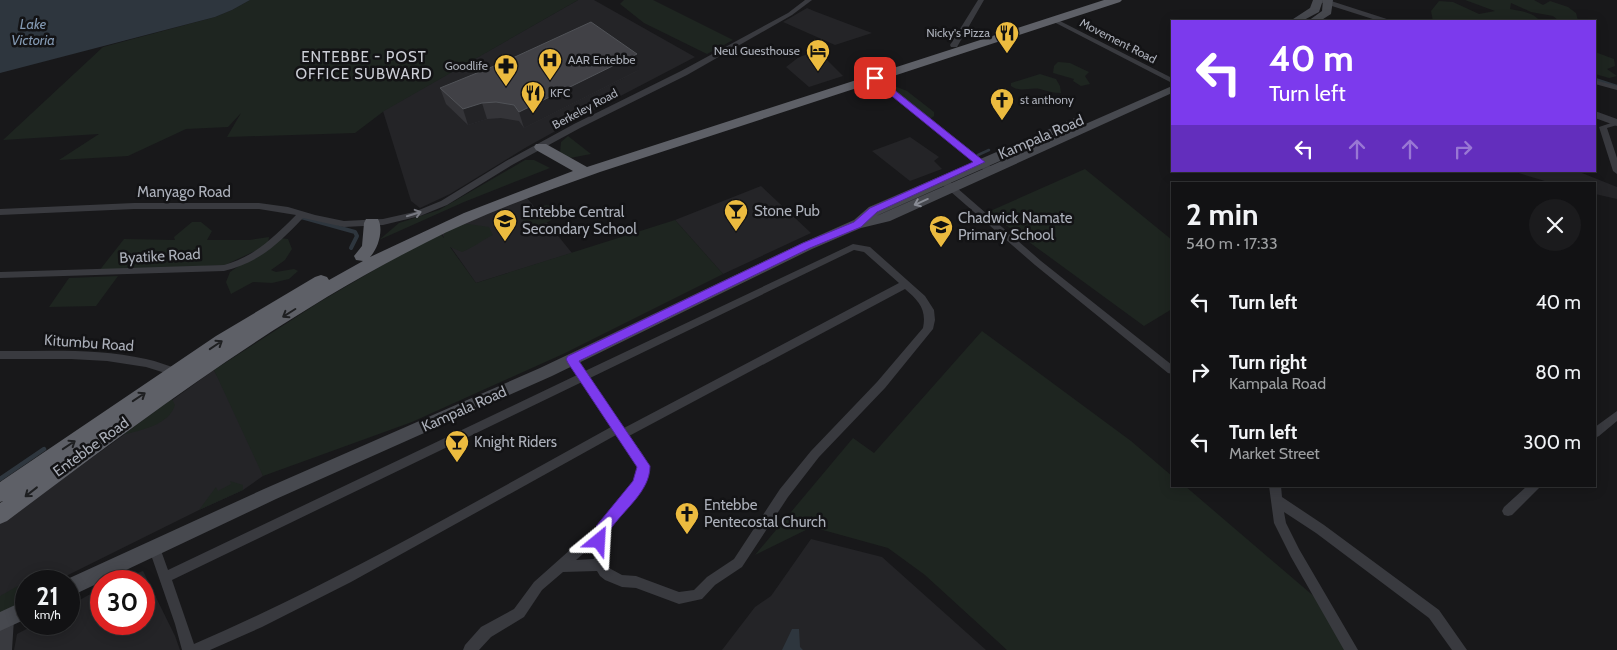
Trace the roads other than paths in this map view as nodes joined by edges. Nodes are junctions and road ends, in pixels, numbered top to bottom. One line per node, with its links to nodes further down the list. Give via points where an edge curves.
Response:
1 (809, 0): 19 (street, Berkeley Road, via 790,14 684,73)
2 (981, 0): 10 (street)
3 (1092, 0): 10 (highway)
4 (1116, 0): 6 (highway)
5 (1322, 0): 7 (main road, via 1315,10); 8 (main road, via 1327,12); 9 (street)
6 (1054, 20): 11 (highway); 12 (street, Movement Road)
7 (1297, 20)
8 (1315, 20)
9 (1385, 20)
10 (954, 45): 21 (highway)
11 (875, 78): 20 (street); 21 (highway)
12 (1171, 81)
13 (1171, 82): 20 (main road, Kampala Road)
14 (1171, 82): 23 (main road, Kampala Road)
15 (1596, 82): 16 (street)
16 (1617, 88)
17 (1596, 114): 18 (street)
18 (1617, 123): 22 (street, via 1602,127)
19 (541, 147): 21 (highway); 28 (street, Berkeley Road, one-way to 19, via 417,214 444,202)
20 (980, 162): 23 (street); 24 (main road, Kampala Road)
21 (581, 170): 30 (highway, via 518,186 446,215); 36 (highway, one-way to 36, via 395,251)
22 (1617, 170)
23 (991, 171): 25 (main road, Kampala Road)
24 (941, 180): 25 (street); 29 (main road, Kampala Road, via 874,210)
25 (952, 188): 29 (main road, Kampala Road, one-way to 29, via 884,218); 35 (street, via 1038,263)
26 (0, 212): 27 (street, Manyago Road, via 134,206 241,206)
27 (302, 214): 28 (street, Manyago Road, via 327,222); 31 (street, Byatike Road, via 261,253 235,266)
28 (369, 224): 30 (highway, via 370,248)
29 (857, 224): 34 (main road, Kampala Road)
30 (362, 256): 36 (highway, one-way to 30, via 288,299)
31 (0, 275)
32 (906, 284): 37 (street, via 867,249 853,247); 39 (street); 49 (street, via 922,298 929,310 928,329 815,454 784,493 738,563 697,594 679,598 636,582 615,579 604,572)
33 (0, 355): 36 (street, Kitumbu Road, via 77,355 122,359 142,362)
34 (572, 359): 37 (street); 48 (main road, Kampala Road)
35 (1171, 369)
36 (180, 377): 43 (highway, one-way to 36); 46 (highway, Entebbe Road, one-way to 46, via 121,426)
37 (585, 377): 39 (street); 51 (street)
38 (1617, 415): 40 (street)
39 (620, 432): 47 (street, via 643,466 643,473 638,485); 57 (street, via 348,578 257,624)
40 (1596, 432)
41 (1276, 487): 44 (street)
42 (1535, 487): 45 (street)
43 (0, 493)
44 (1277, 500): 59 (street, via 1280,523); 60 (street, via 1434,614)
45 (1508, 511)
46 (0, 514)
47 (602, 529): 49 (street, via 599,541); 50 (street)
48 (155, 549): 51 (street); 52 (main road, Kampala Road)
49 (601, 565): 50 (street)
50 (563, 566): 58 (street, via 538,586 519,613 486,632)
51 (164, 578): 56 (street)
52 (80, 583)
53 (15, 614): 54 (main road)
54 (3, 620): 55 (street)
55 (5, 650)
56 (189, 650)
57 (196, 650)
58 (470, 650)
59 (1351, 650)
60 (1460, 650)

